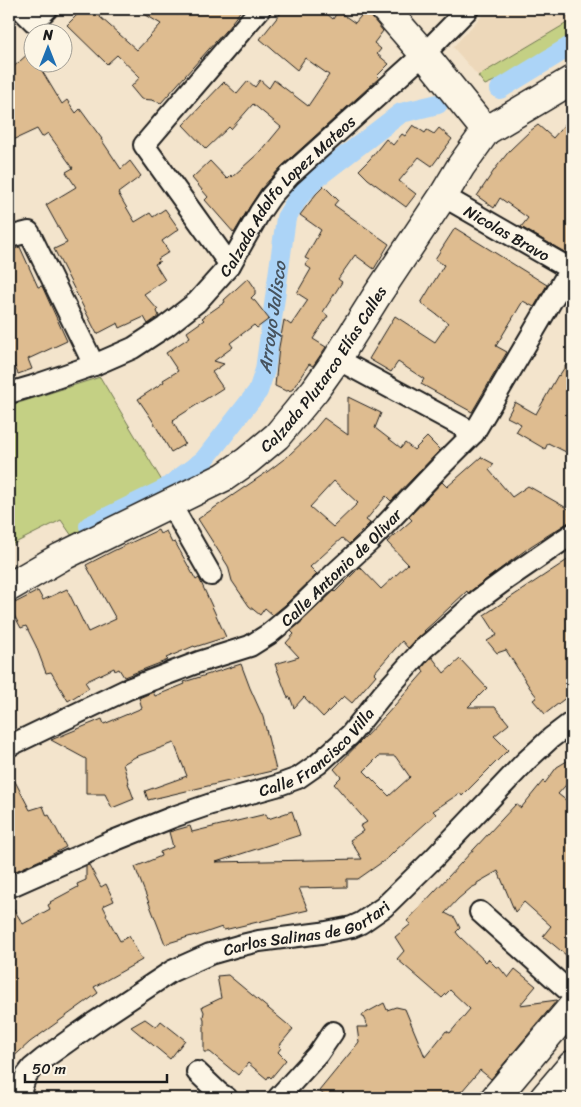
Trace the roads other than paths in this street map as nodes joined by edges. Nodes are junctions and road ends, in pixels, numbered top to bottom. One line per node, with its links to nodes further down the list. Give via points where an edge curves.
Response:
1 (260, 9): 9 (street, via 144,145)
2 (385, 9): 4 (main road)
3 (468, 9): 4 (street, Calzada Adolfo Lopez Mateos)
4 (424, 54): 6 (main road); 9 (street, Calzada Adolfo Lopez Mateos, via 270,196)
5 (572, 80): 6 (main road, Calzada Plutarco Elías Calles)
6 (486, 131): 7 (main road, Calzada Plutarco Elías Calles)
7 (443, 196): 10 (street, Nicolas Bravo); 11 (main road, Calzada Plutarco Elías Calles)
8 (9, 237): 12 (street, via 29,232)
9 (230, 266): 12 (street, Calzada Adolfo Lopez Mateos, via 196,302 165,327 133,348)
10 (571, 268): 14 (street, Calle Antonio de Olivar)
11 (336, 360): 14 (street); 15 (main road, Calzada Plutarco Elías Calles, via 277,436 224,477)
12 (94, 365): 13 (street, Calzada Adolfo Lopez Mateos)
13 (9, 393)
14 (474, 433): 20 (street, Calle Antonio de Olivar, via 370,541 269,634 250,646 128,689)
15 (170, 503): 17 (street); 18 (main road, Calzada Plutarco Elías Calles, via 61,557)
16 (572, 534): 21 (street, Calle Francisco Villa, via 478,600 418,656 350,735 298,778 173,817)
17 (211, 575)
18 (9, 587)
19 (572, 722): 28 (street, Carlos Salinas de Gortari, via 526,761 384,907 362,923 321,933 259,940 210,954 172,971 32,1068)
20 (9, 746)
21 (9, 887)
22 (480, 912): 23 (street)
23 (572, 994)
24 (572, 1007): 31 (main road)
25 (333, 1032): 30 (street, via 318,1054)
26 (572, 1066): 32 (main road)
27 (197, 1072): 29 (street)
28 (18, 1098)
29 (227, 1098)
30 (278, 1098)
31 (495, 1098)
32 (544, 1098)

